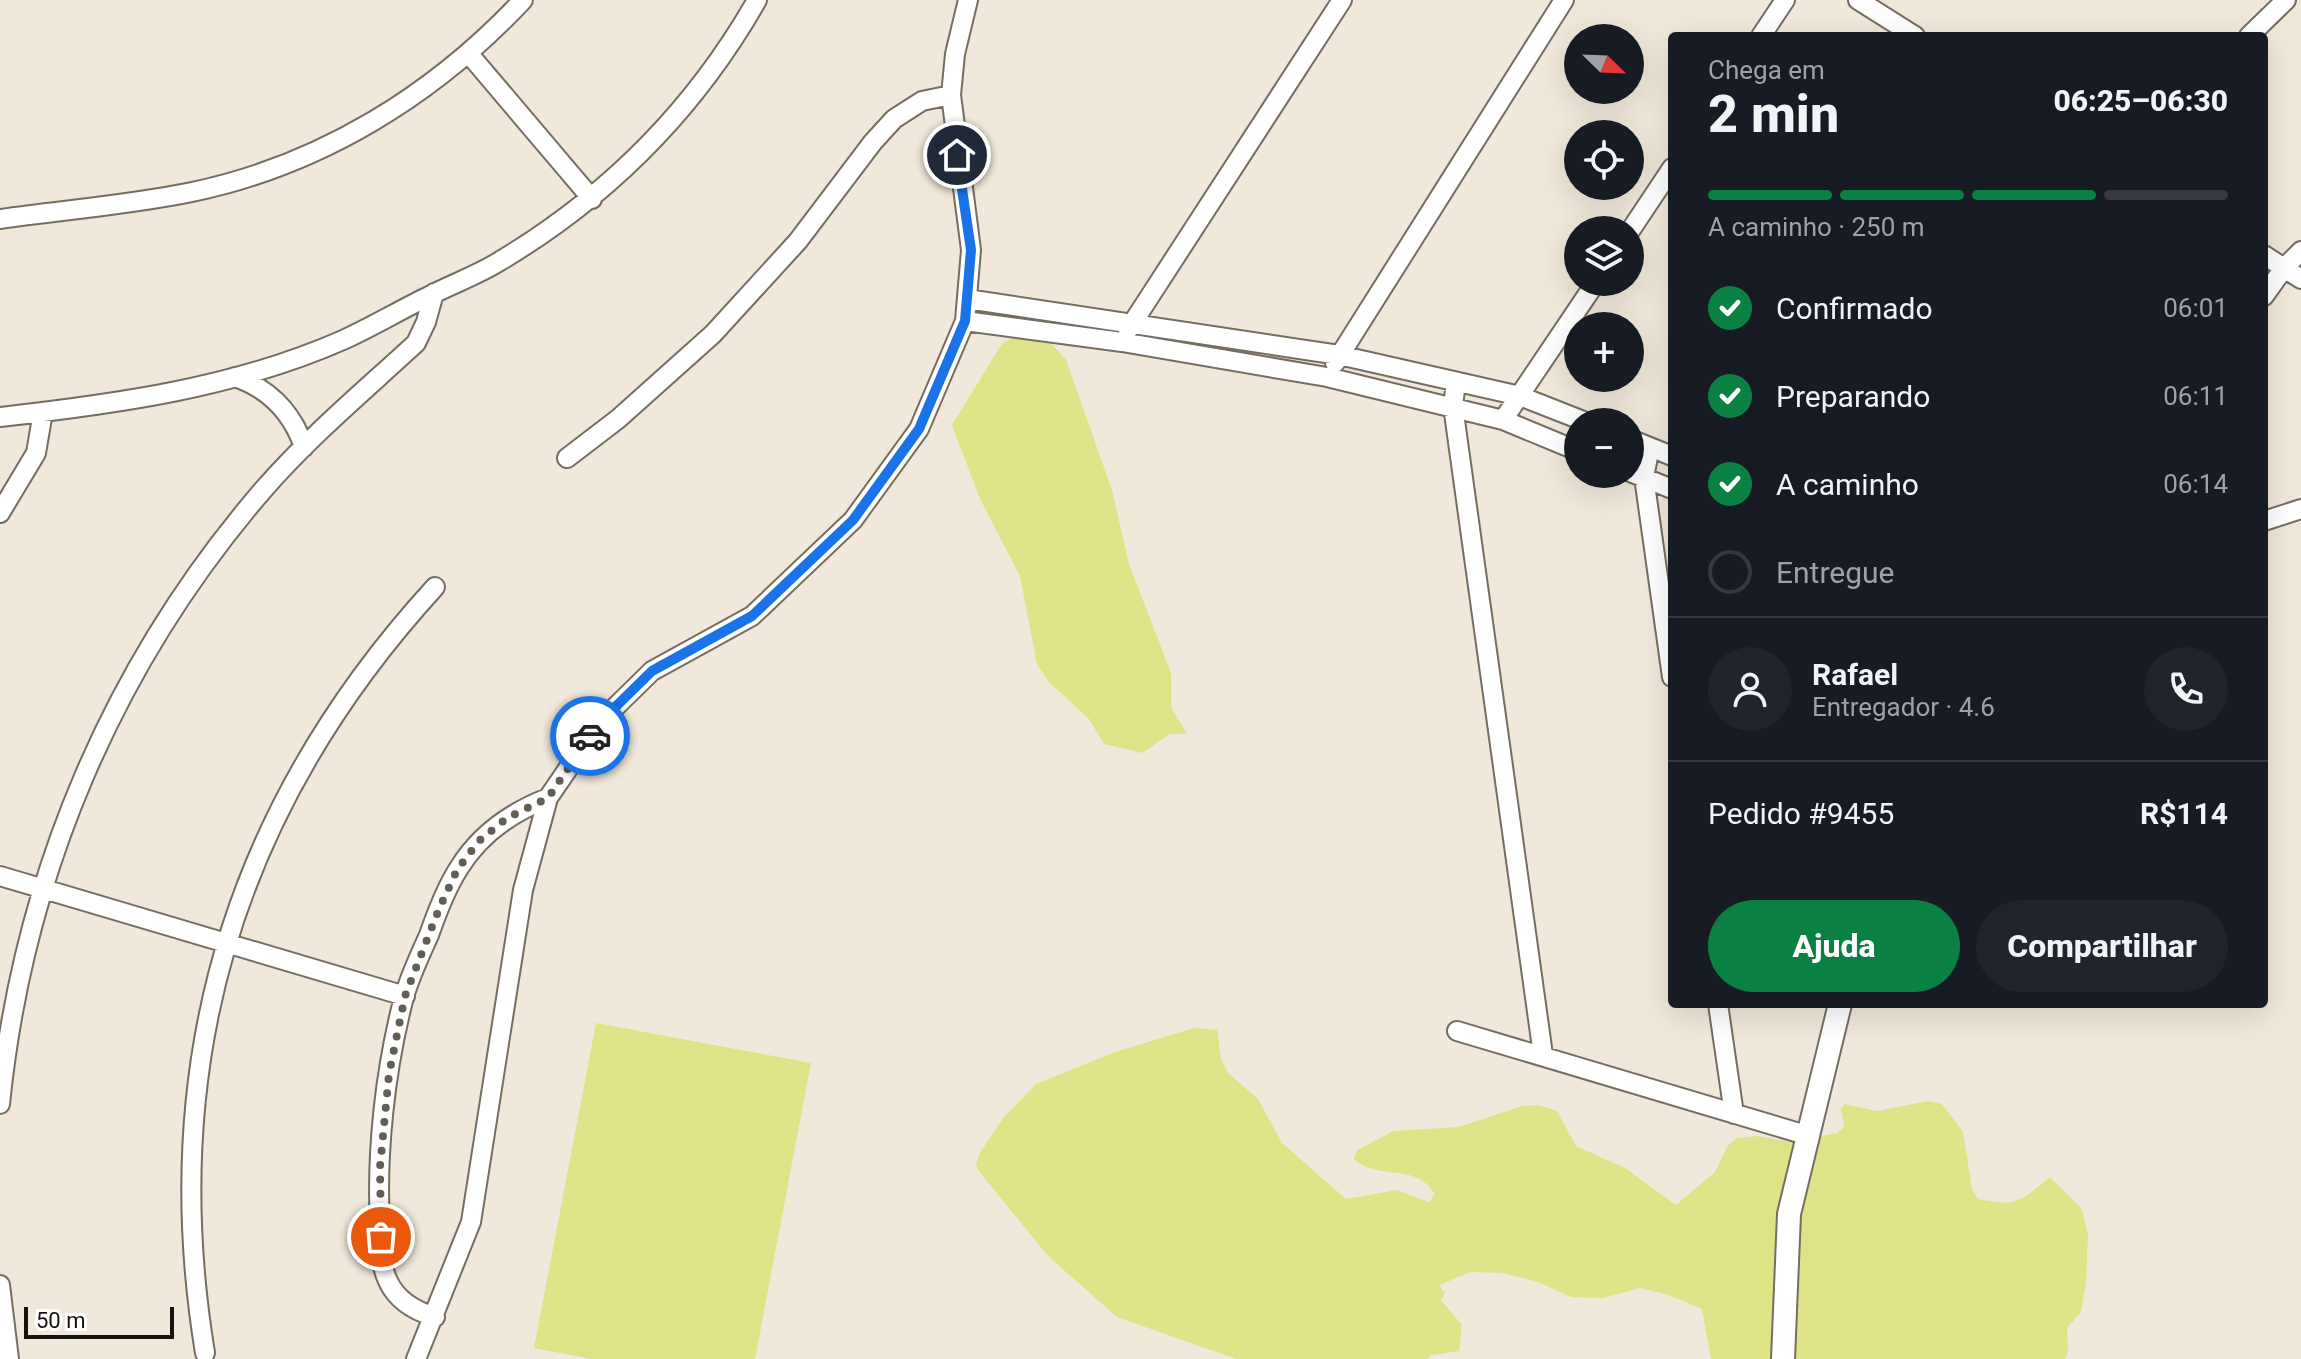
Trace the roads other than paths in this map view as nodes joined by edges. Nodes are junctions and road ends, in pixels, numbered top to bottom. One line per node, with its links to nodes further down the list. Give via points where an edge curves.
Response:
1 (523, 0): 12 (street)
2 (757, 0): 15 (street, via 696,90)
3 (968, 0): 13 (street)
4 (1342, 0): 27 (street)
5 (1564, 0): 29 (street)
6 (1785, 0): 9 (street)
7 (1858, 0): 10 (street)
8 (2286, 0): 11 (street)
9 (1764, 32)
10 (1909, 32)
11 (2253, 32)
12 (469, 54): 15 (street); 17 (street, via 371,123 277,168 191,192)
13 (951, 95): 25 (street, via 971,250); 44 (street, via 922,101 894,119 757,289 666,378)
14 (1668, 174): 16 (street)
15 (592, 199): 23 (street, via 497,263)
16 (1640, 216)
17 (0, 219)
18 (2301, 251): 20 (street)
19 (2268, 258): 20 (street)
20 (2284, 268): 21 (street); 22 (street)
21 (2301, 279)
22 (2268, 290)
23 (434, 293): 30 (street, via 343,340); 41 (street, via 416,343)
24 (1587, 296): 33 (street)
25 (967, 299): 26 (street); 27 (street)
26 (965, 321): 28 (street); 54 (street, via 919,429 853,520 752,616 652,671 600,722)
27 (1132, 323): 28 (street); 29 (street)
28 (1122, 342): 31 (street)
29 (1339, 355): 31 (street); 32 (street)
30 (235, 377): 35 (street, via 140,399); 41 (street, via 260,387 281,404)
31 (1327, 377): 34 (street)
32 (1456, 382): 33 (street); 34 (street)
33 (1520, 396): 36 (street); 38 (street)
34 (1453, 406): 38 (street); 62 (street)
35 (43, 412): 37 (street); 50 (street, via 36,453)
36 (1564, 413)
37 (0, 417)
38 (1503, 420): 39 (street)
39 (1564, 445)
40 (1644, 445): 42 (street)
41 (304, 447): 56 (street, via 227,533 153,639 81,780)
42 (1650, 447): 43 (street); 45 (street)
43 (1668, 454)
44 (567, 458)
45 (1644, 460)
46 (1644, 478): 47 (street)
47 (1668, 487)
48 (1639, 488): 53 (street)
49 (2301, 509): 51 (street)
50 (0, 513)
51 (2268, 520)
52 (435, 587): 57 (street, via 367,666 309,753 262,845)
53 (1668, 654)
54 (548, 798): 58 (street, via 507,818 467,855); 67 (street, via 523,890 471,1222)
55 (0, 876): 56 (street)
56 (42, 888): 57 (street); 63 (street, via 15,994)
57 (226, 943): 58 (street); 68 (street, via 203,1044 191,1147 192,1250)
58 (405, 996): 67 (street, via 383,1121 382,1260 401,1299)
59 (1719, 1008): 64 (street)
60 (1839, 1008): 65 (street)
61 (1457, 1031): 62 (street)
62 (1543, 1055): 64 (street)
63 (0, 1104)
64 (1734, 1114): 65 (street)
65 (1806, 1135): 71 (street, via 1789,1214)
66 (0, 1285): 69 (street)
67 (435, 1317): 70 (street)
68 (205, 1353)
69 (9, 1359)
70 (416, 1359)
71 (1783, 1359)

